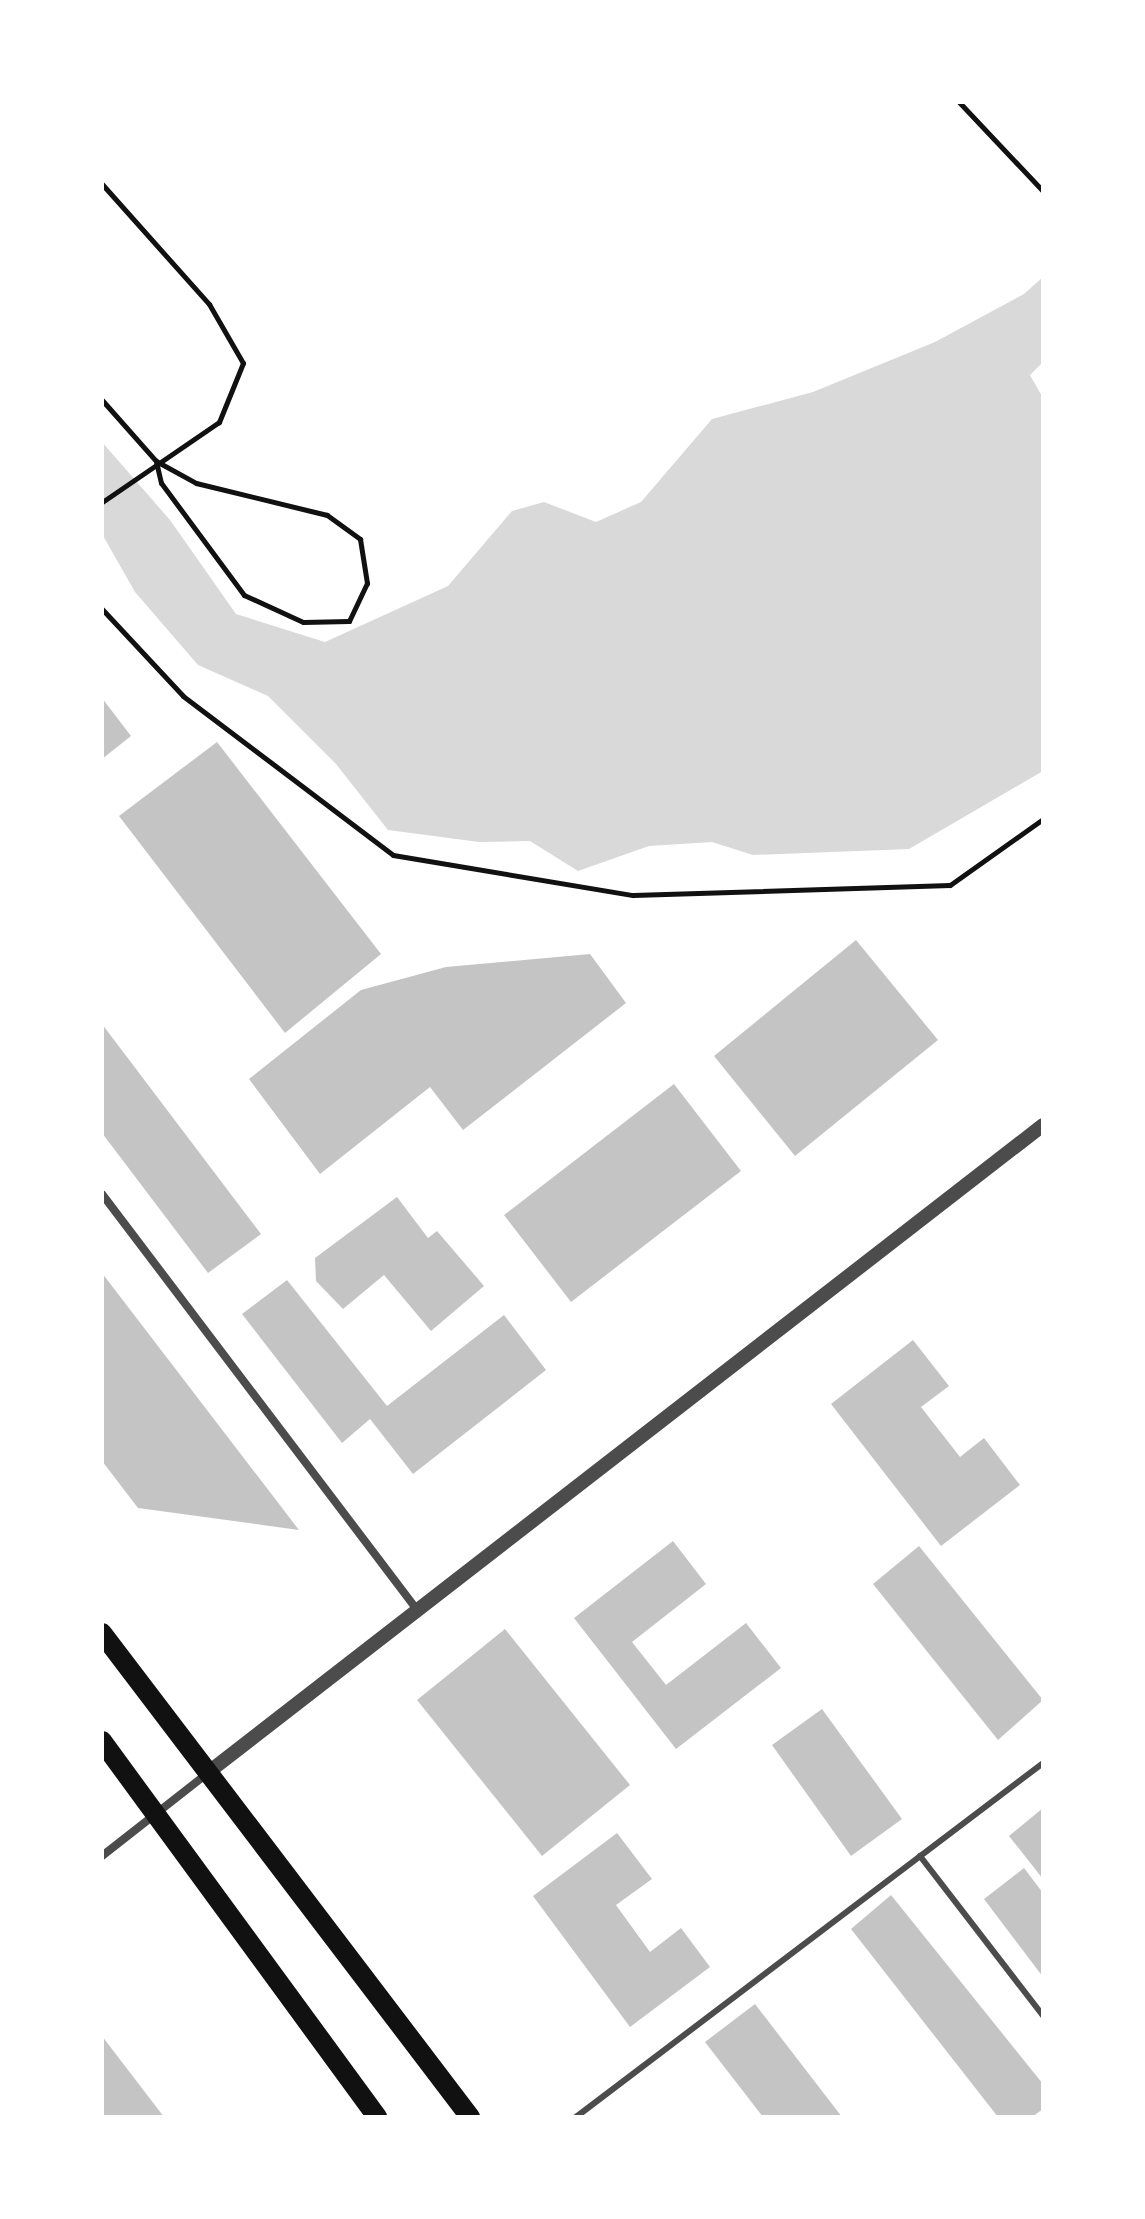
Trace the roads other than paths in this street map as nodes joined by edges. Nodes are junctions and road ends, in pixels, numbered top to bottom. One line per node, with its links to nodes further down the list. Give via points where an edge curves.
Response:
1 (1043, 1125): 3 (street)
2 (102, 1194): 3 (street)
3 (418, 1611): 7 (street)
4 (102, 1633): 7 (main road)
5 (102, 1741): 8 (main road)
6 (1043, 1763): 10 (lane)
7 (210, 1771): 8 (street); 13 (main road)
8 (157, 1813): 9 (street); 12 (main road)
9 (102, 1856)
10 (920, 1856): 11 (lane); 14 (lane)
11 (1043, 2016)
12 (377, 2117)
13 (470, 2117)
14 (576, 2117)

